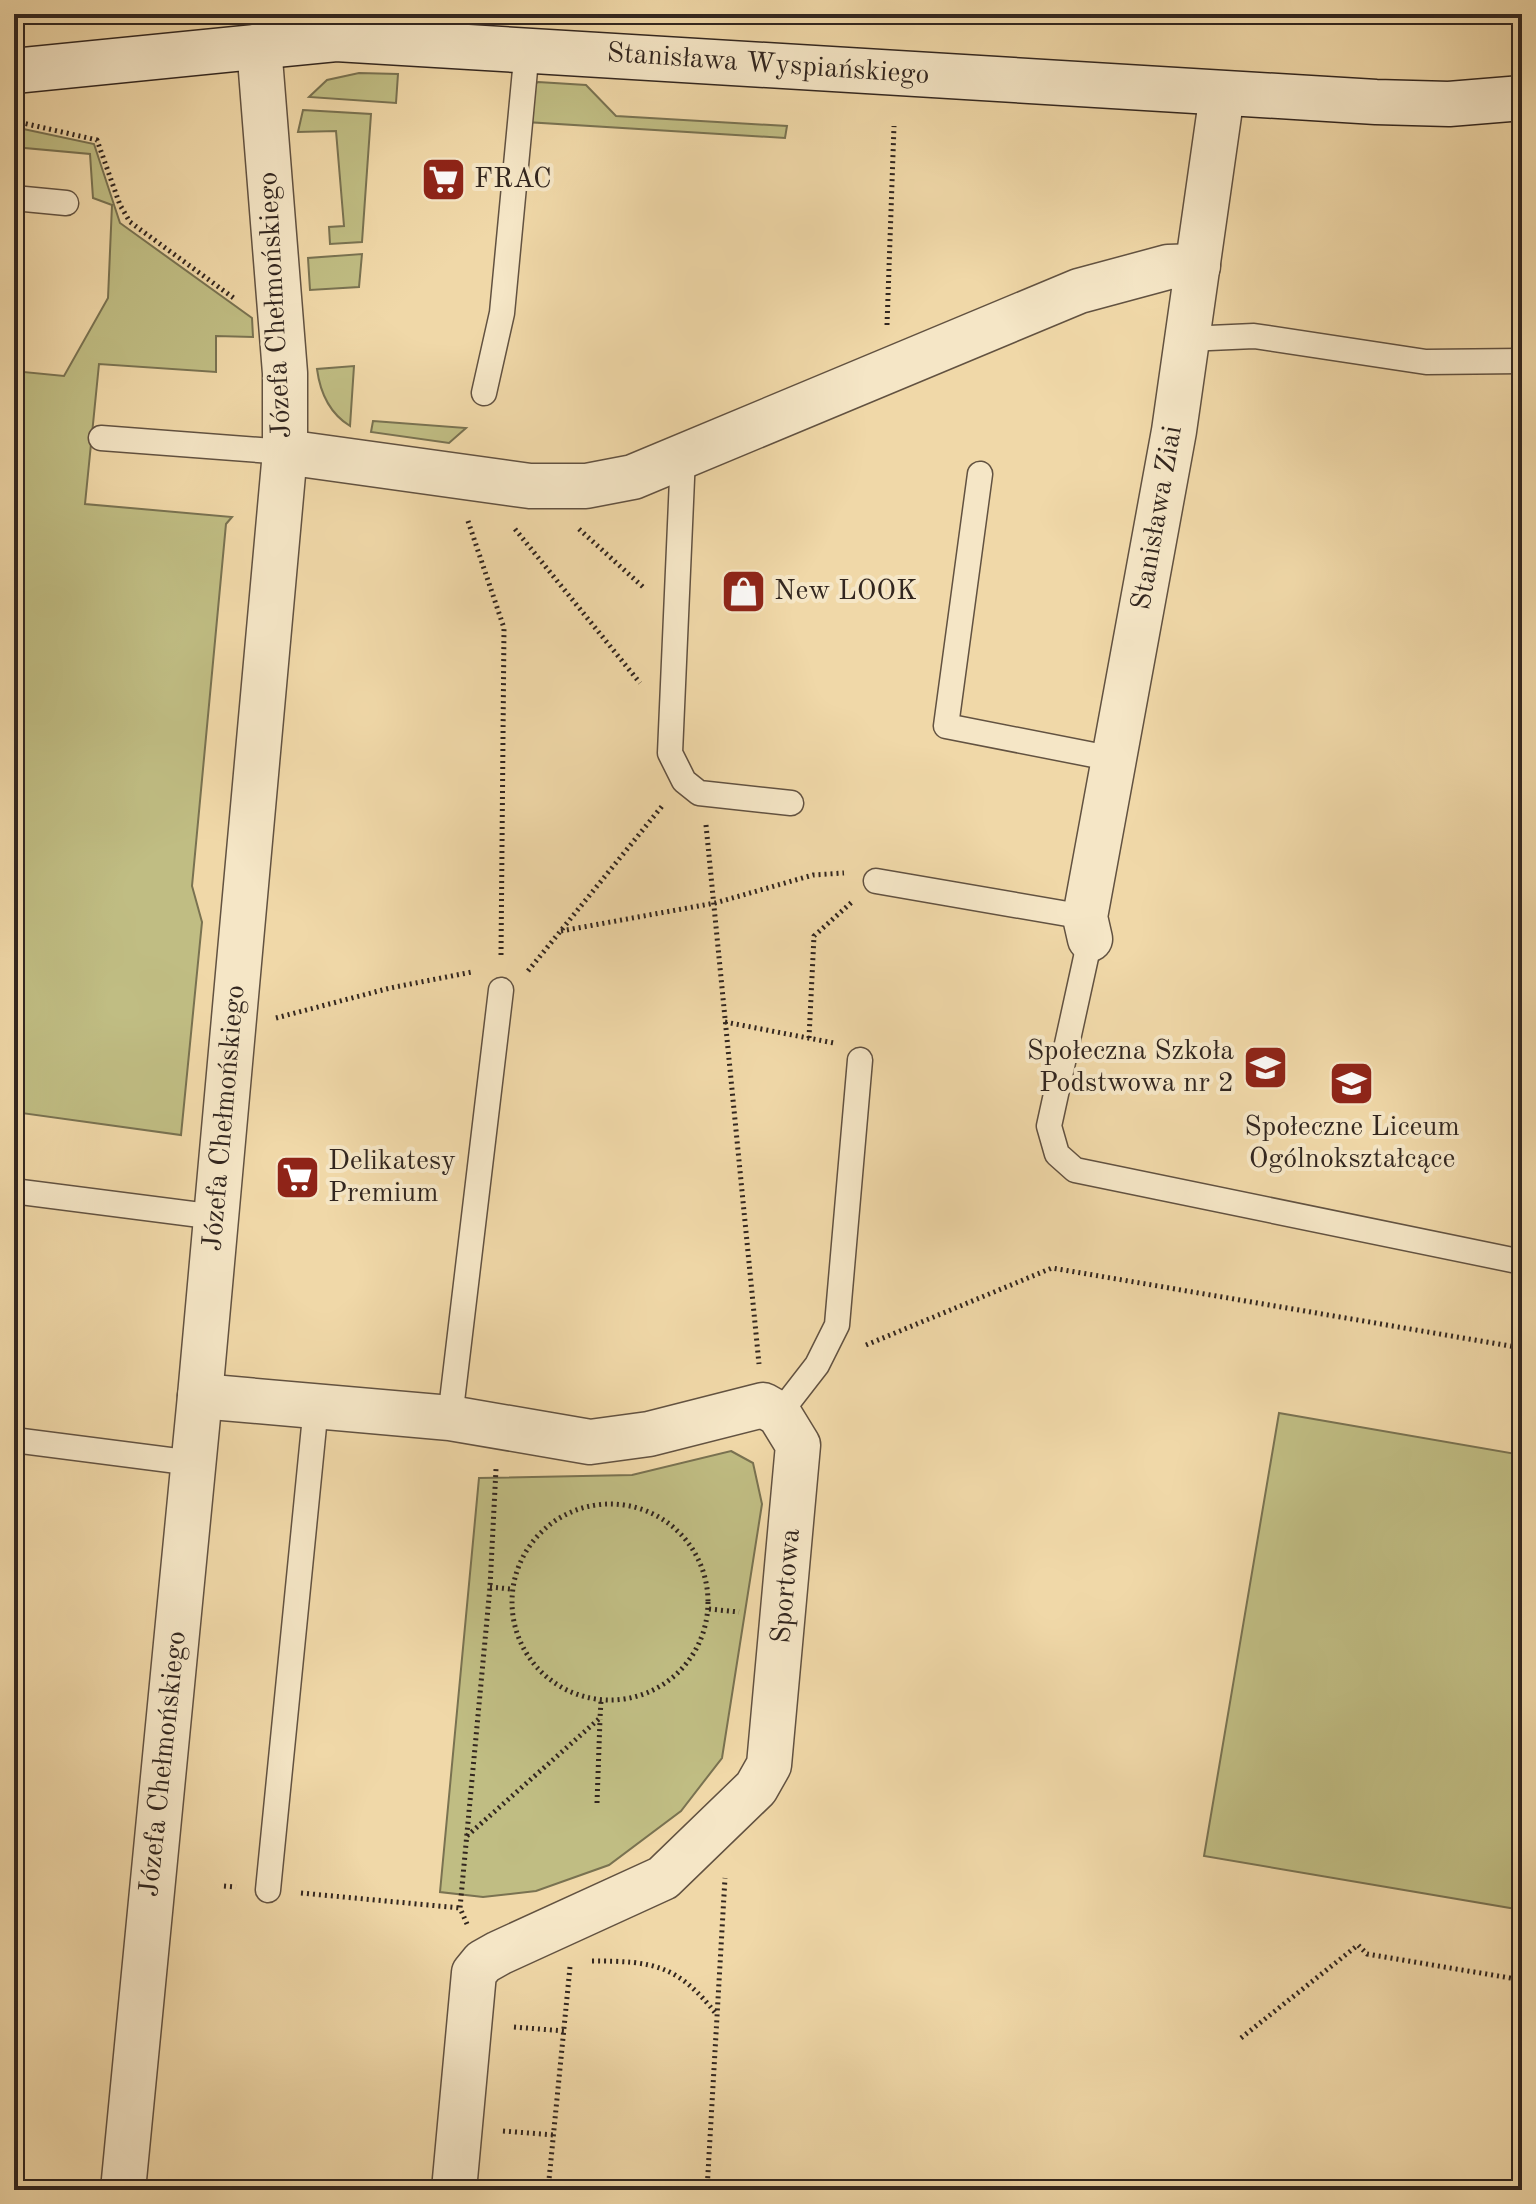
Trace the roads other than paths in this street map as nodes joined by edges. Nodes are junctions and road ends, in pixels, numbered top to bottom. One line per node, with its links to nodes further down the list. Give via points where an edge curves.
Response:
1 (259, 46): 2 (street, Stanisława Wyspiańskiego, via 336,39); 3 (street, Stanisława Wyspiańskiego); 13 (street, Józefa Chełmońskiego, via 285,373)
2 (527, 49): 4 (street, Stanisława Wyspiańskiego); 11 (lane, via 502,313)
3 (14, 71)
4 (1222, 94): 5 (street, Stanisława Wyspiańskiego, via 1449,104); 8 (street, Stanisława Ziai)
5 (1522, 98)
6 (14, 198): 7 (lane)
7 (66, 203)
8 (1198, 266): 9 (street, Stanisława Ziai); 14 (street, via 1168,267 1079,291)
9 (1187, 339): 10 (lane, via 1254,336 1426,362); 16 (street, Stanisława Ziai)
10 (1522, 361)
11 (484, 393)
12 (101, 438): 13 (lane)
13 (285, 452): 14 (street, via 530,486 586,486 633,477); 23 (street, Józefa Chełmońskiego)
14 (683, 456): 17 (lane, via 670,753 691,787)
15 (980, 474): 16 (lane, via 946,726)
16 (1114, 759): 19 (street, Stanisława Ziai)
17 (791, 803)
18 (876, 881): 19 (lane)
19 (1088, 928): 24 (lane, via 1049,1126 1057,1154 1075,1170)
20 (501, 981): 28 (lane)
21 (860, 1060): 27 (lane, via 837,1325 817,1365)
22 (21, 1192): 23 (lane)
23 (216, 1217): 25 (street, Józefa Chełmońskiego)
24 (1522, 1262)
25 (200, 1396): 26 (street); 30 (street, Józefa Chełmońskiego)
26 (316, 1406): 28 (street); 31 (lane)
27 (771, 1410): 28 (street, via 590,1442); 33 (street, Sportowa, via 798,1445 769,1765 756,1788 663,1878 483,1962 474,1973)
28 (450, 1418)
29 (14, 1440): 30 (lane)
30 (193, 1463): 32 (street, Józefa Chełmońskiego)
31 (268, 1890)
32 (123, 2190)
33 (454, 2190)

